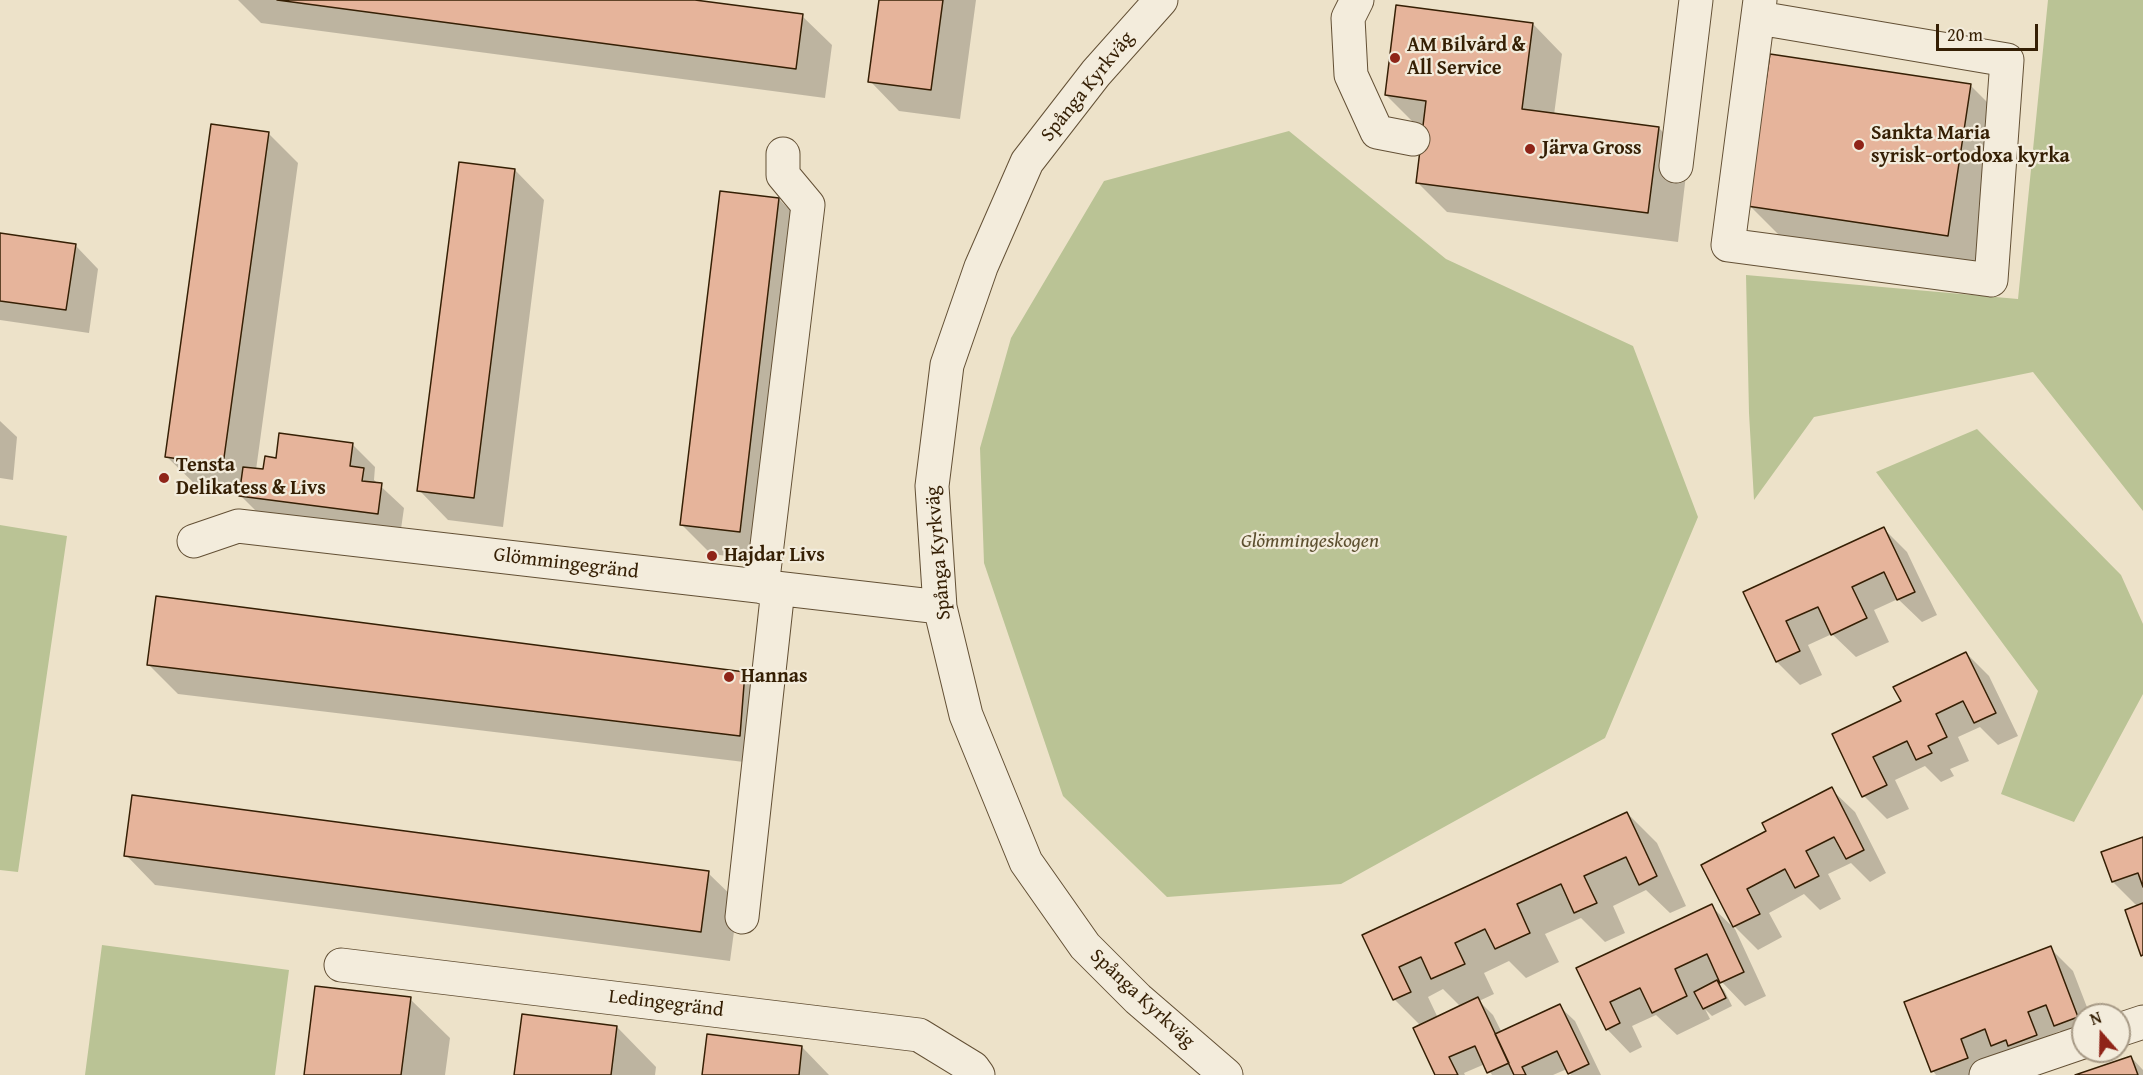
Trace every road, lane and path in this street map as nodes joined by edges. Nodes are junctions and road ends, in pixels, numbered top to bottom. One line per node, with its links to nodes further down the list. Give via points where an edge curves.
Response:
1 (1161, 0): 10 (street, Spånga Kyrkväg, via 1096,73 1027,162 981,267 947,365 932,486)
2 (1357, 0): 5 (street, via 1348,18 1351,75 1377,132)
3 (1687, 1): 7 (street)
4 (1759, 9): 4 (street, via 1728,244 1990,280 2007,60)
5 (1413, 139)
6 (783, 153): 9 (street, via 783,175 808,205)
7 (1676, 165)
8 (194, 541): 9 (street, Glömmingegränd, via 238,526)
9 (770, 588): 10 (street, Glömmingegränd); 11 (street)
10 (940, 607): 15 (street, Spånga Kyrkväg, via 966,715 1026,862 1085,946 1138,999)
11 (742, 917)
12 (341, 965): 14 (street, Ledingegränd, via 919,1035)
13 (2071, 1046): 16 (street)
14 (978, 1075)
15 (1226, 1075)
16 (1986, 1075)

